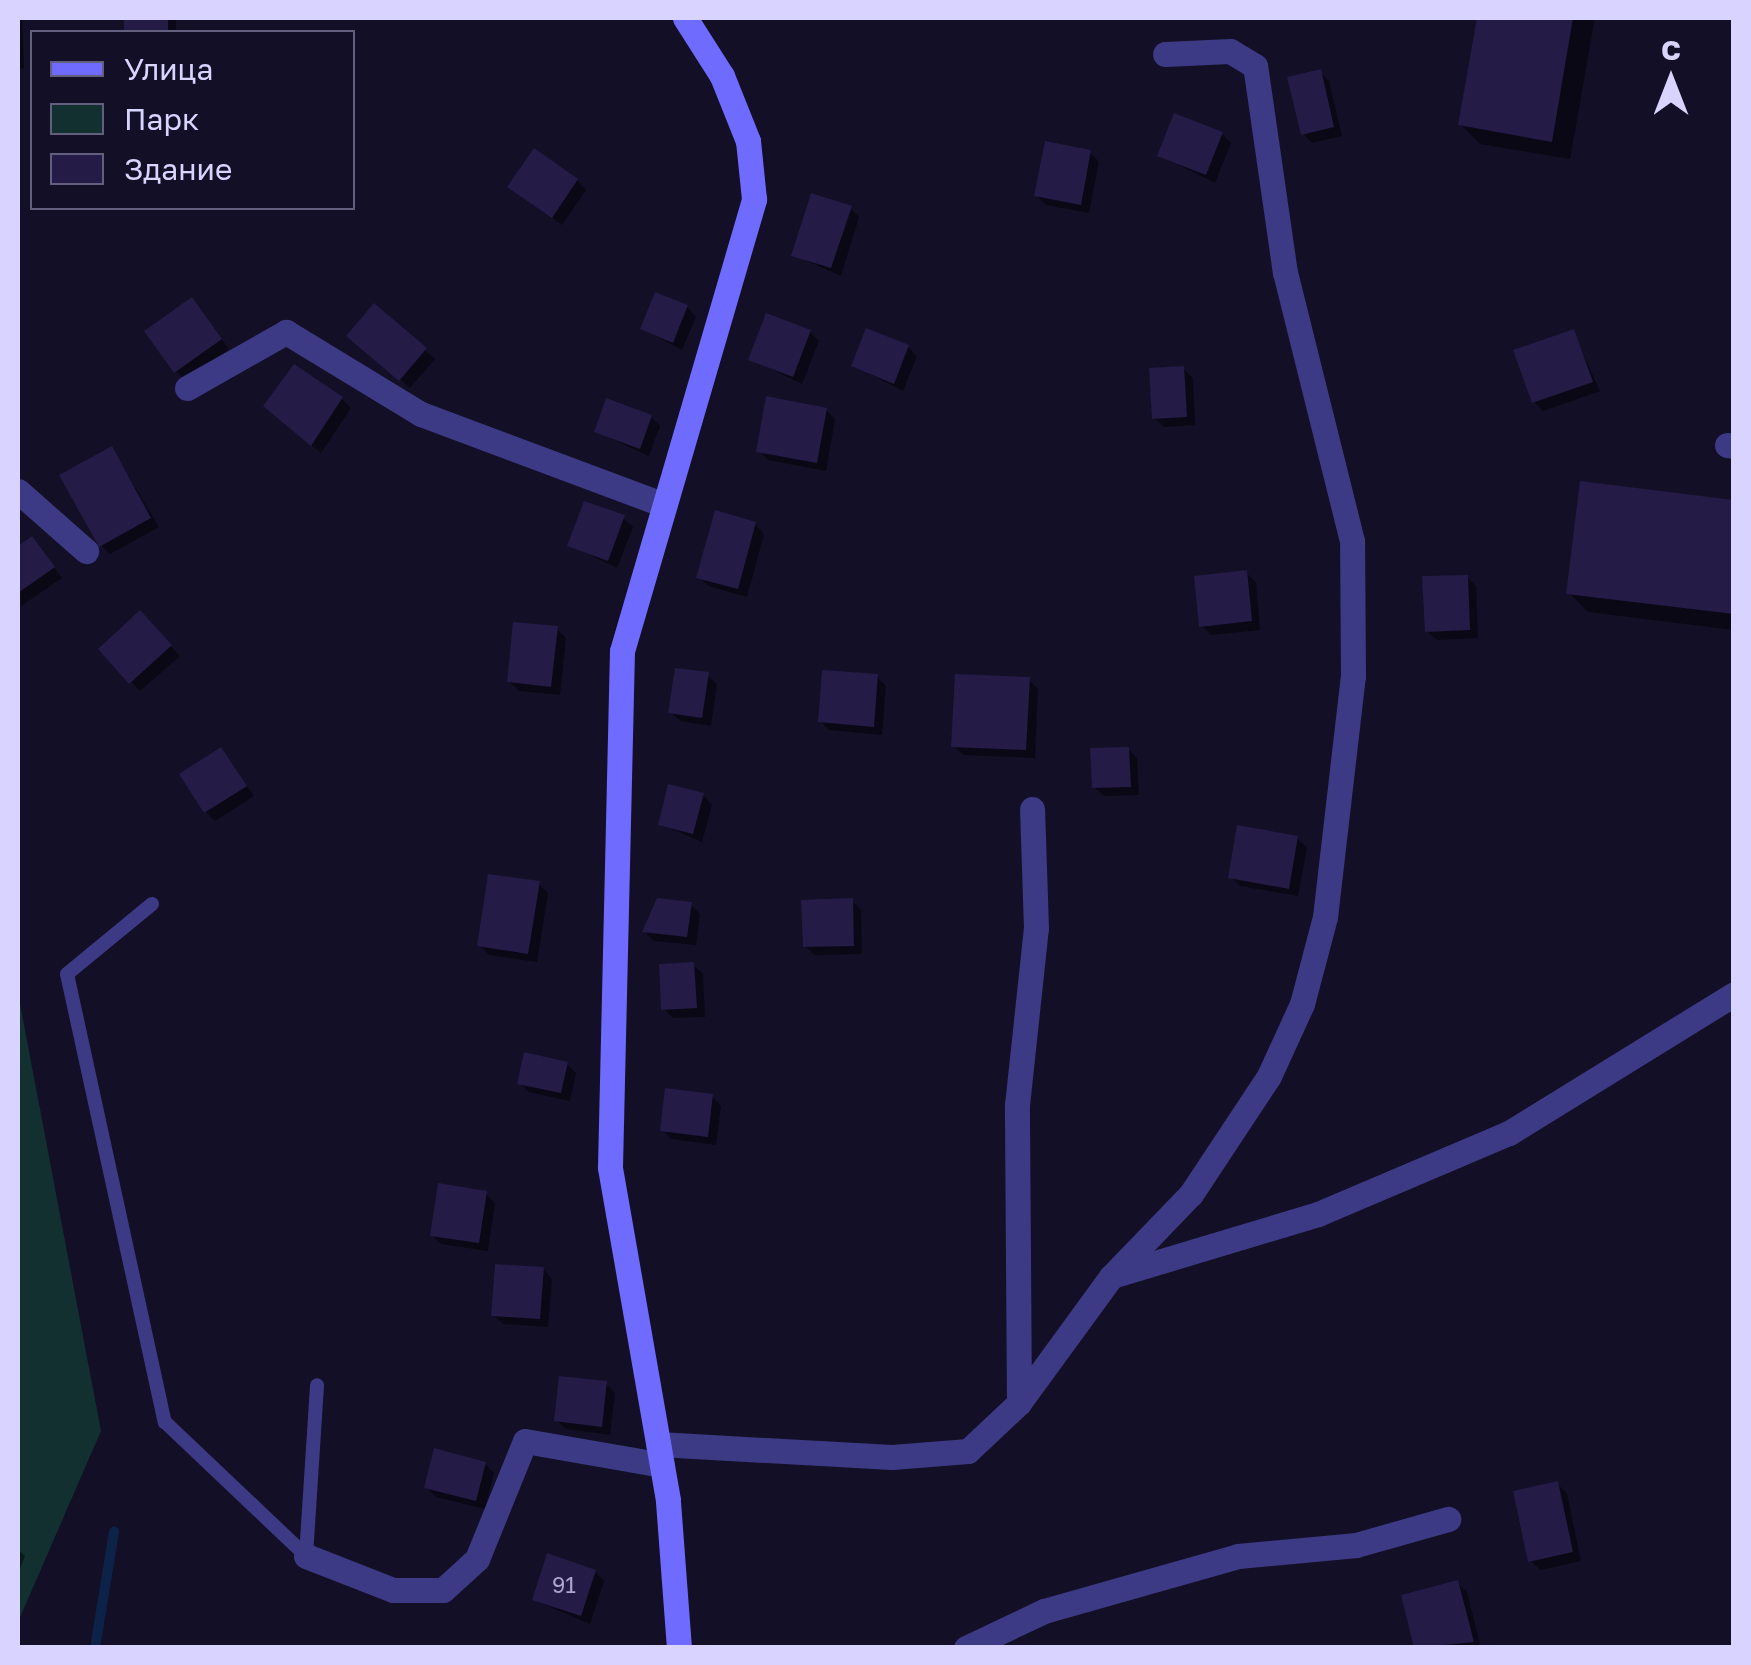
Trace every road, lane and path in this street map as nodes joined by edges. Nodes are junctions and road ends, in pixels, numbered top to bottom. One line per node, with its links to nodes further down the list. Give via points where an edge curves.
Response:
1 (686, 18): 5 (street, via 722,76 748,141 754,199)
2 (1164, 54): 10 (street, via 1230,51 1254,66 1285,274 1352,541 1353,676 1325,917 1302,1004 1270,1076 1191,1194)
3 (187, 388): 5 (street, via 286,332 421,414)
4 (18, 492): 6 (street)
5 (665, 505): 13 (street, via 622,650 610,1168)
6 (86, 551)
7 (1032, 809): 12 (street, via 1036,928 1017,1105)
8 (152, 904): 15 (lane, via 67,974 166,1422)
9 (1734, 994): 10 (street, via 1509,1133 1318,1214)
10 (1110, 1277): 12 (street)
11 (317, 1385): 15 (lane)
12 (1020, 1403): 13 (street, via 968,1451 892,1458)
13 (660, 1454): 15 (street, via 525,1441 477,1559 444,1590 393,1590); 16 (street)
14 (1448, 1520): 17 (street, via 1356,1545 1238,1556 1044,1611)
15 (306, 1556)
16 (679, 1648)
17 (966, 1648)

